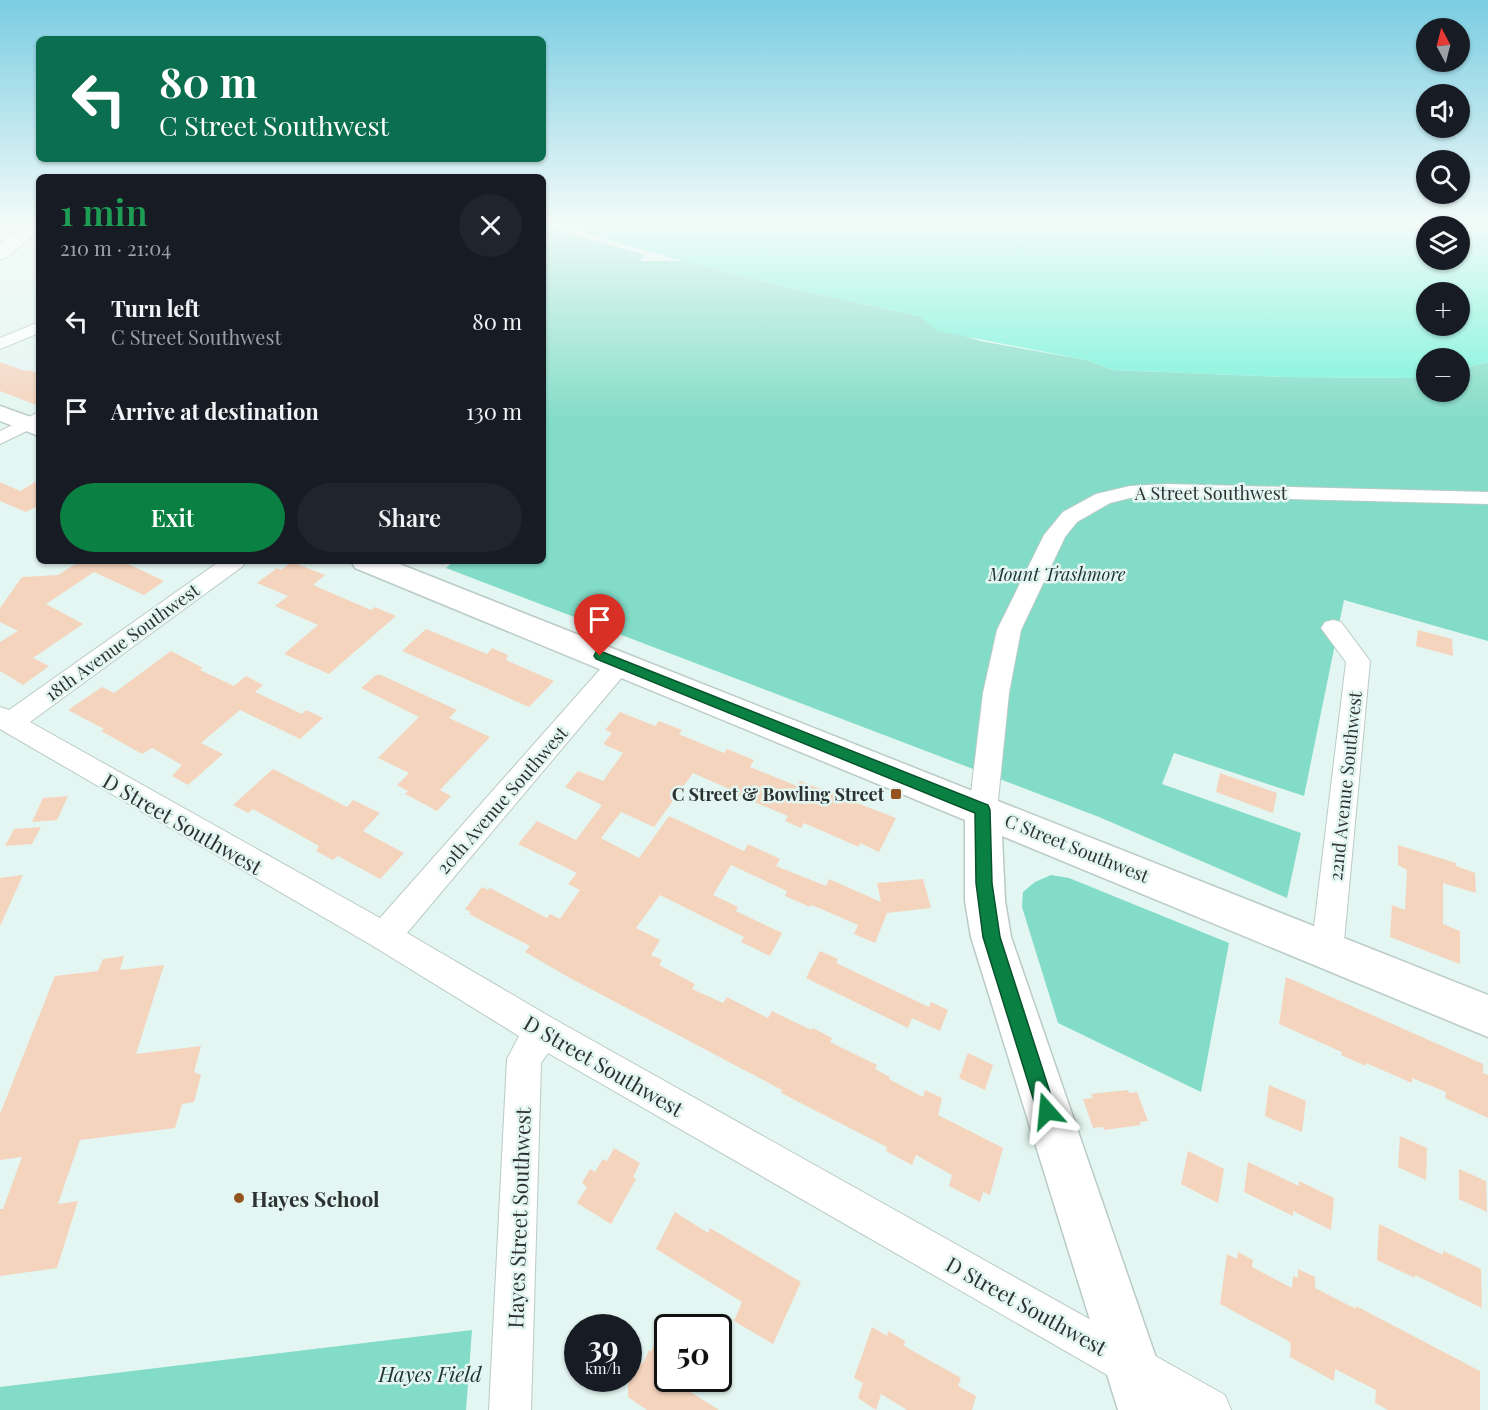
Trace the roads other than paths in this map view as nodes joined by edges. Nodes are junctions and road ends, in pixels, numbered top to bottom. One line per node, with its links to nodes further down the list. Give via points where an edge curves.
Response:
1 (36, 328): 2 (street)
2 (0, 344)
3 (0, 412): 4 (main road)
4 (35, 424): 5 (street)
5 (0, 438)
6 (1488, 498): 12 (street, A Street Southwest, via 1166,490 1103,498 1070,517 1055,535 1009,630 996,693)
7 (231, 564): 11 (street, 18th Avenue Southwest)
8 (372, 564): 10 (main road, C Street Southwest)
9 (1333, 628): 14 (street, 22nd Avenue Southwest, via 1358,661)
10 (620, 663): 12 (main road, C Street Southwest); 13 (street, 20th Avenue Southwest)
11 (5, 720): 13 (street, D Street Southwest)
12 (983, 810): 14 (main road, C Street Southwest); 17 (main road, via 985,900 991,937)
13 (384, 936): 16 (street, D Street Southwest)
14 (1327, 952): 15 (main road, C Street Southwest)
15 (1488, 1016)
16 (542, 1031): 17 (street, D Street Southwest); 18 (street, Hayes Street Southwest, via 524,1059)
17 (1130, 1363): 19 (main road); 20 (street, D Street Southwest)
18 (510, 1410)
19 (1146, 1410)
20 (1210, 1410)

